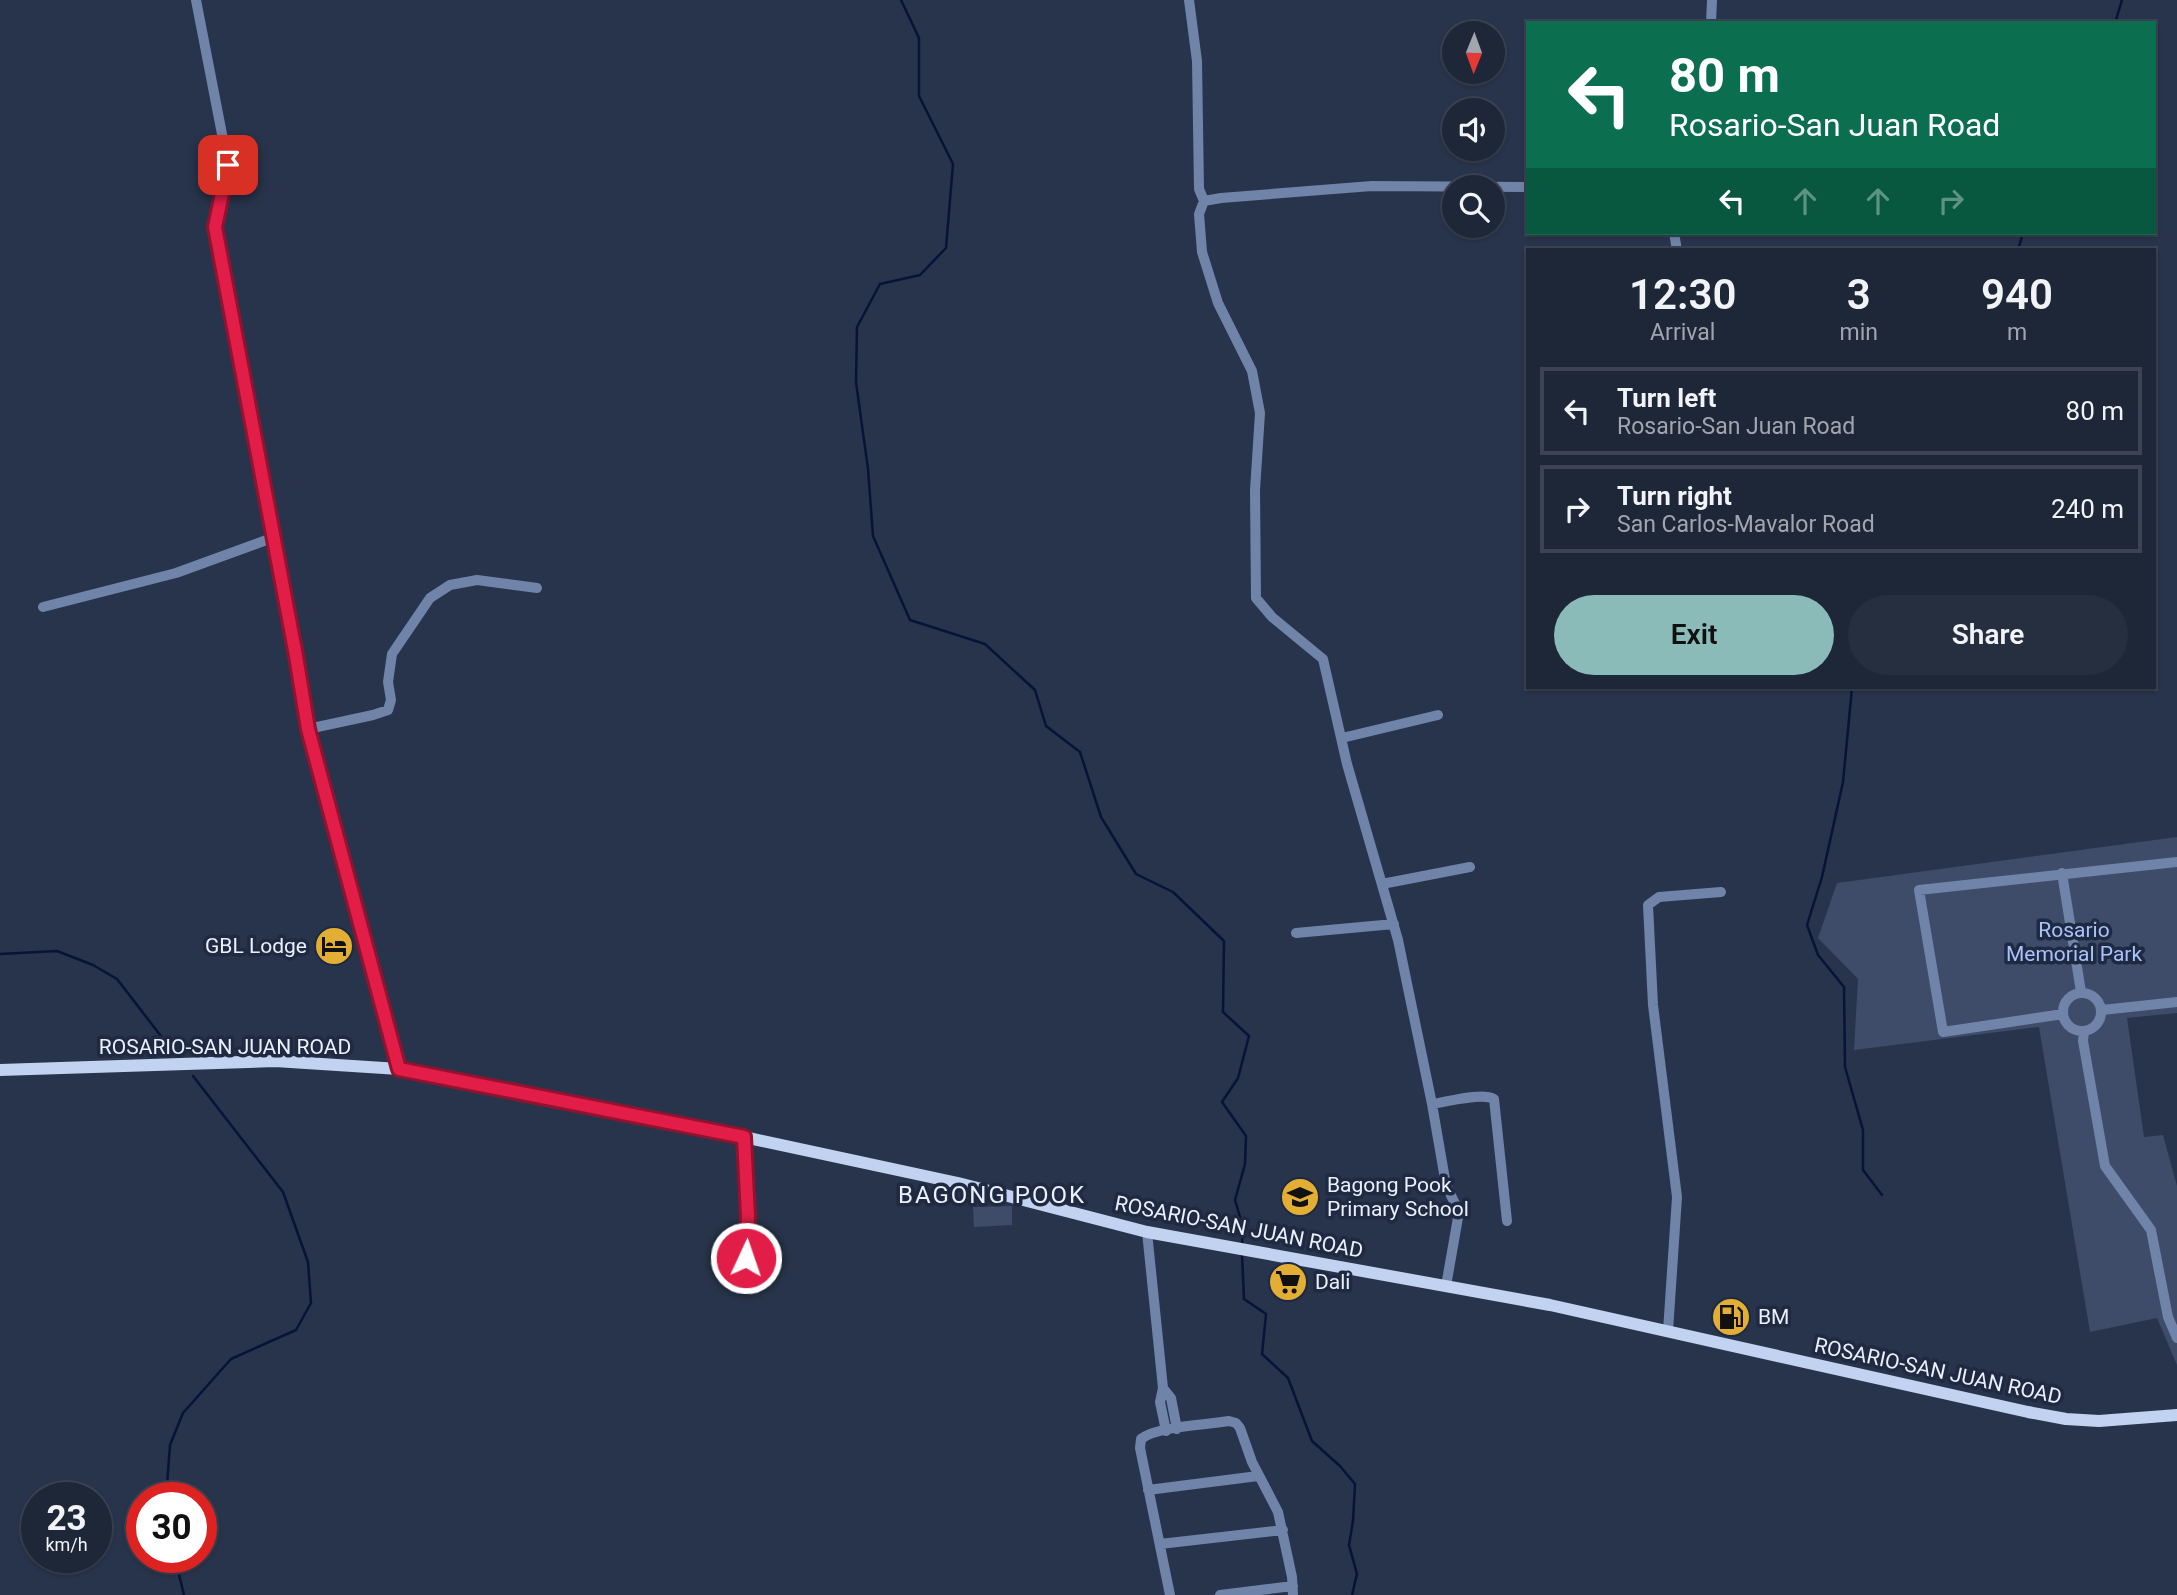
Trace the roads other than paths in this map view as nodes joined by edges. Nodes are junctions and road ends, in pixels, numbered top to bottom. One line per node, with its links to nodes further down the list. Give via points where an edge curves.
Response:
1 (196, 0): 7 (street, via 228,165 215,227)
2 (1189, 0): 6 (street, via 1197,61 1199,189)
3 (1712, 0): 4 (street)
4 (1712, 21)
5 (1526, 187): 6 (street, via 1373,186)
6 (1204, 201): 12 (street, via 1199,215 1202,251 1218,303 1252,372 1260,413 1256,598 1323,659)
7 (272, 538): 9 (street, via 176,573); 11 (street)
8 (537, 588): 11 (street, via 477,580 450,585 430,598 392,654 388,710)
9 (43, 607)
10 (1438, 715): 12 (street)
11 (308, 729): 25 (street)
12 (1342, 738): 16 (street)
13 (2177, 862): 15 (street)
14 (1471, 867): 16 (street)
15 (2062, 873): 20 (street); 23 (street, via 1919,890 1942,1032)
16 (1382, 884): 18 (street)
17 (1721, 892): 33 (street, via 1659,897 1648,905 1653,1005 1678,1197)
18 (1394, 924): 19 (street); 27 (street)
19 (1296, 933)
20 (2081, 992): 22 (street, via 2097,999); 23 (street, via 2065,1002)
21 (2177, 1002): 22 (street)
22 (2102, 1010): 24 (street, via 2095,1027)
23 (2063, 1014): 24 (street, via 2070,1027)
24 (2084, 1031): 34 (street, via 2105,1166 2151,1230 2168,1317)
25 (399, 1069): 26 (main road, ROSARIO-SAN JUAN ROAD, via 275,1061); 28 (main road, ROSARIO-SAN JUAN ROAD)
26 (0, 1070)
27 (1432, 1104): 29 (street, via 1481,1096 1494,1099); 32 (street, via 1446,1185 1459,1212)
28 (744, 1137): 30 (main road, ROSARIO-SAN JUAN ROAD); 31 (street)
29 (1507, 1221)
30 (1147, 1232): 32 (main road, ROSARIO-SAN JUAN ROAD); 36 (street, via 1163,1388 1160,1402)
31 (746, 1258)
32 (1446, 1286): 33 (main road, ROSARIO-SAN JUAN ROAD)
33 (1668, 1331): 35 (main road, ROSARIO-SAN JUAN ROAD, via 2066,1419)
34 (2177, 1338)
35 (2177, 1415)
36 (1171, 1430): 37 (street, via 1236,1423); 38 (street, via 1141,1439)
37 (1258, 1476): 38 (street); 39 (street, via 1275,1504)
38 (1148, 1490): 40 (street)
39 (1283, 1530): 40 (street); 41 (street)
40 (1160, 1544): 42 (street)
41 (1293, 1590): 43 (street)
42 (1170, 1595)
43 (1220, 1595)

